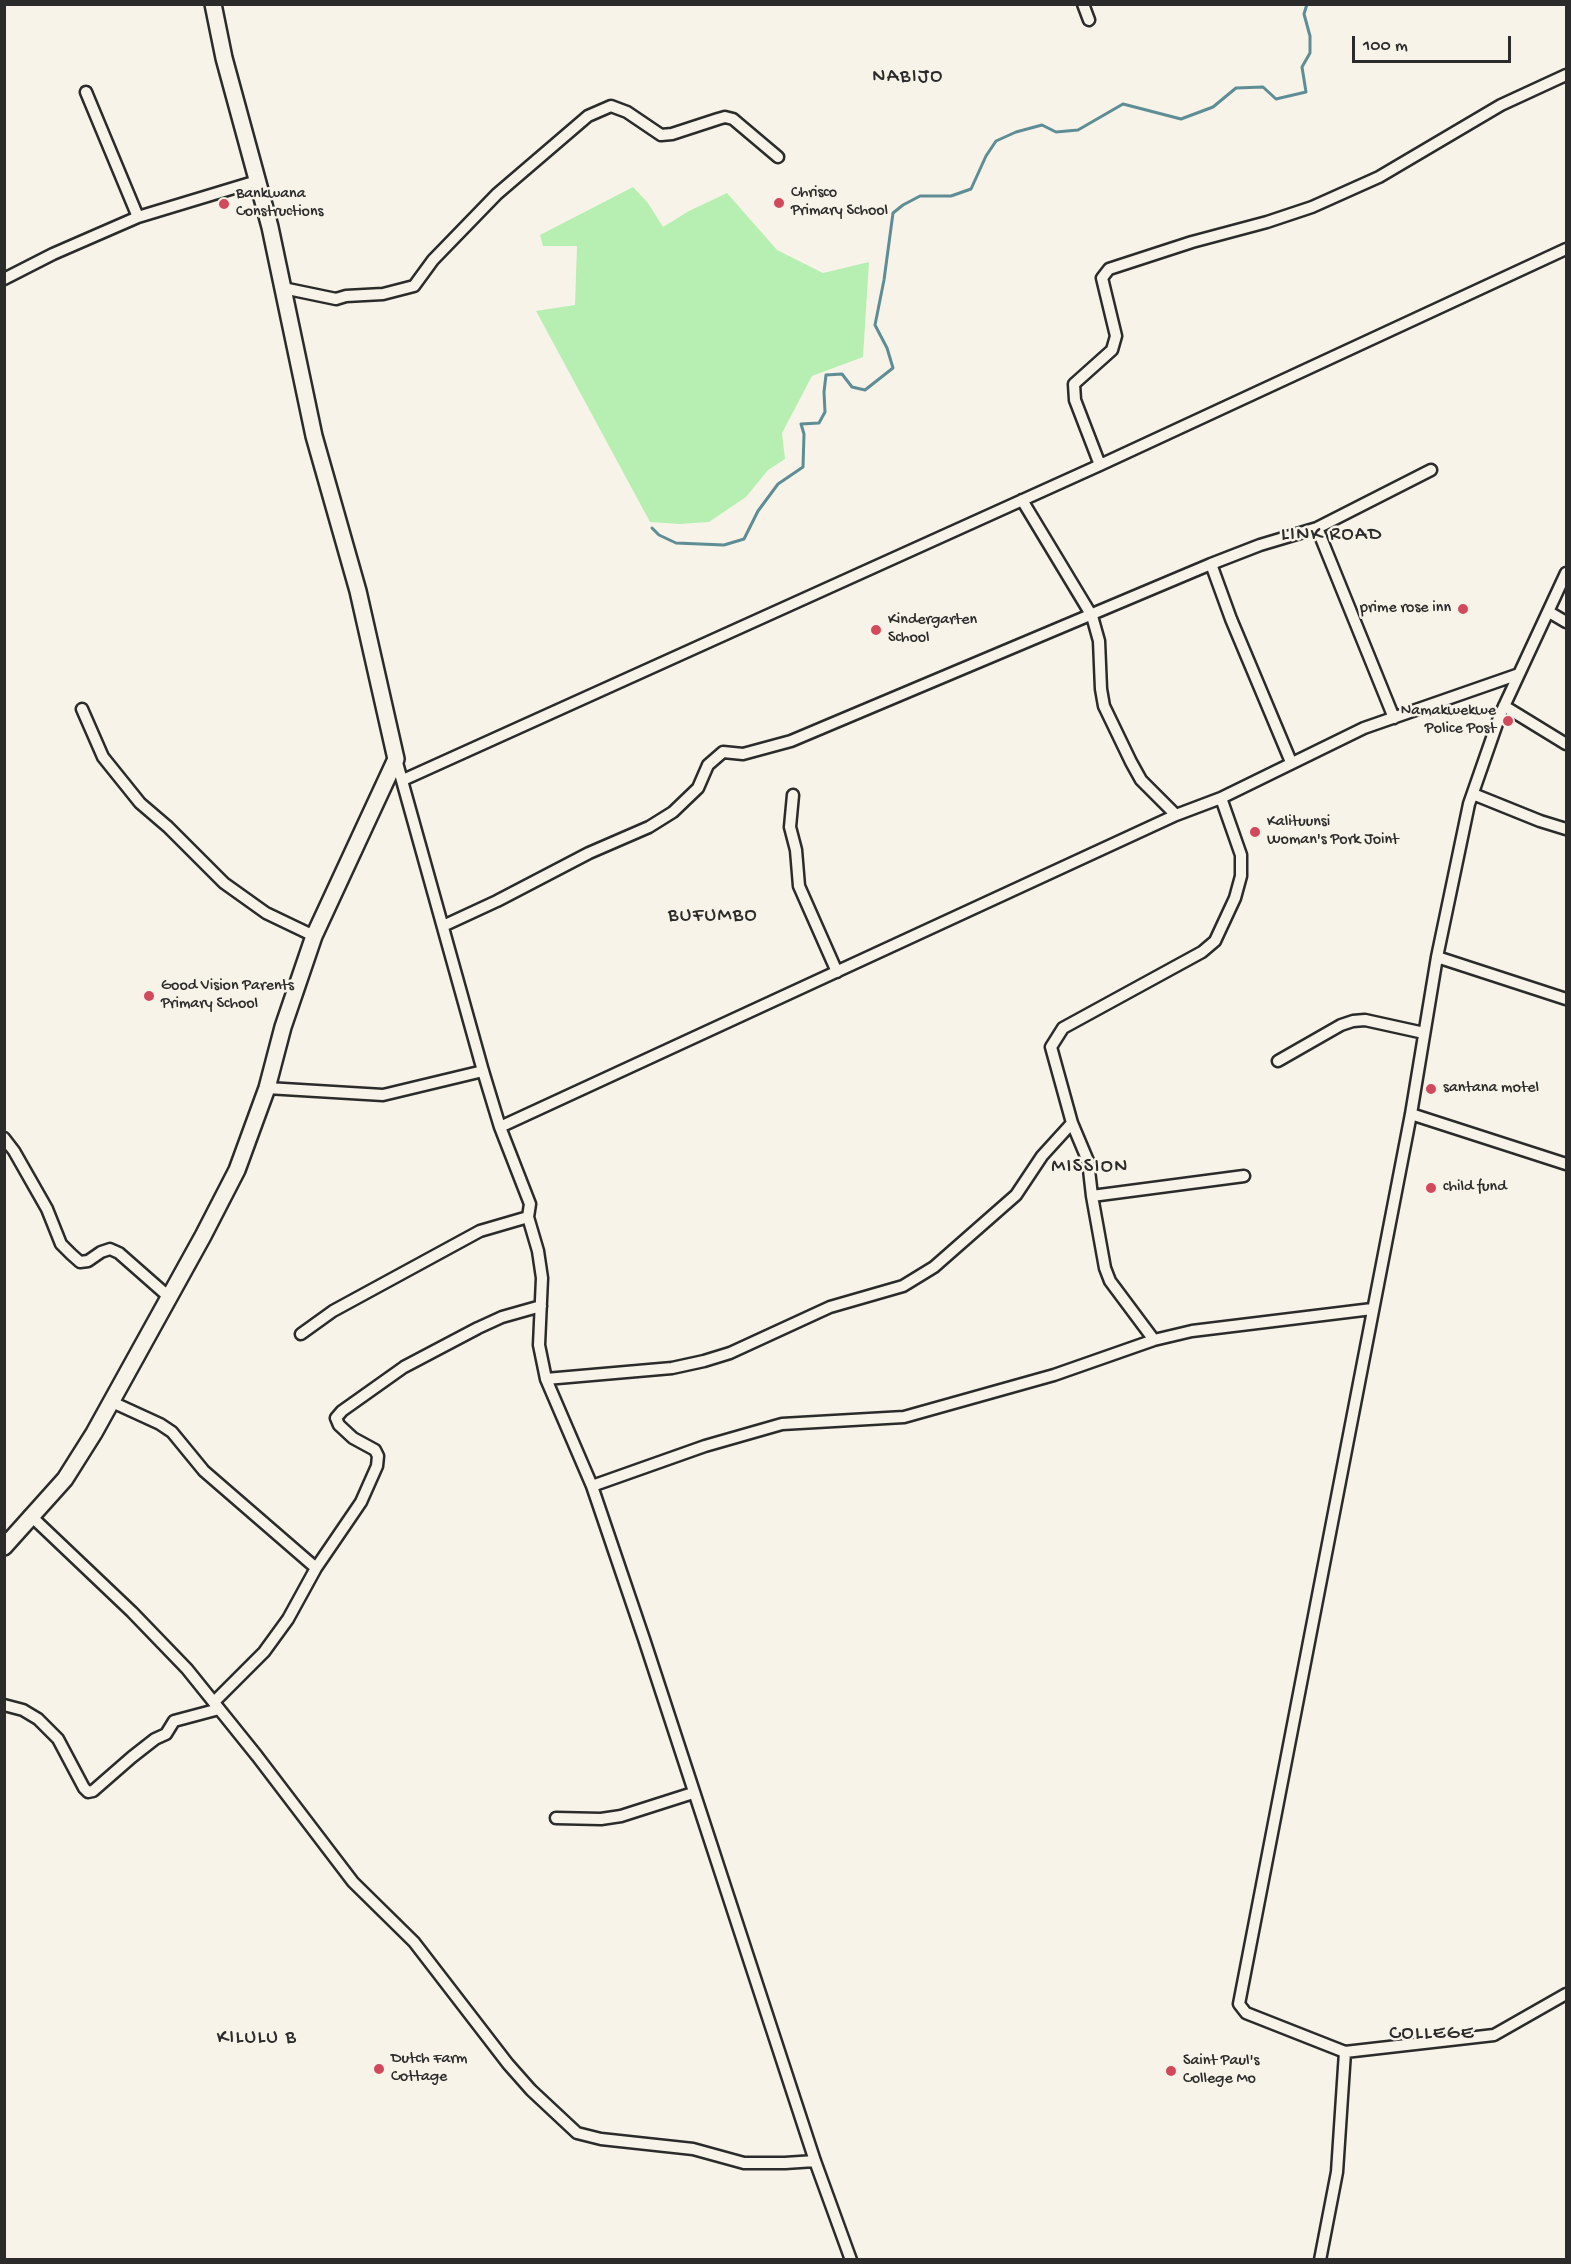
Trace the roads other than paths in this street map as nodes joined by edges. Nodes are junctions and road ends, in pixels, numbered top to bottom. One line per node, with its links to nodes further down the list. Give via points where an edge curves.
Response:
1 (213, 4): 7 (street)
2 (1083, 4): 3 (street)
3 (1089, 20)
4 (1566, 75): 12 (street, via 1501,105 1388,172 1312,207 1109,269 1102,278 1116,336 1112,350 1074,384 1075,400)
5 (86, 92): 8 (street)
6 (778, 157): 11 (street, via 733,119 725,117 661,135 611,106 588,116 497,194 433,260 414,286 336,299)
7 (257, 181): 8 (street); 11 (street)
8 (138, 217): 10 (street)
9 (1566, 249): 12 (street)
10 (4, 279)
11 (283, 288): 26 (street, via 314,436 357,585)
12 (1100, 465): 14 (street)
13 (1431, 470): 15 (street)
14 (1022, 500): 19 (street); 28 (street)
15 (1317, 528): 16 (street); 24 (street)
16 (1211, 564): 19 (street); 27 (street)
17 (1566, 573): 18 (street)
18 (1549, 612): 20 (street); 21 (street)
19 (1092, 616): 32 (street, via 1099,641 1104,706 1141,780); 34 (street, via 791,741 742,754 723,752 708,765 698,788 673,812 649,827)
20 (1566, 622)
21 (1519, 674): 22 (street); 24 (street)
22 (1504, 706): 25 (street); 29 (street)
23 (82, 710): 35 (street, via 103,757 140,803 224,883 266,913)
24 (1394, 718): 27 (street)
25 (1566, 744)
26 (396, 759): 28 (street); 35 (street)
27 (1291, 762): 31 (street)
28 (403, 780): 34 (street)
29 (1473, 794): 33 (street); 36 (street)
30 (793, 795): 37 (street, via 790,828 799,886)
31 (1221, 798): 32 (street); 44 (street, via 1240,855 1241,876 1235,898 1215,941 1202,952 1063,1028 1056,1036 1051,1047)
32 (1176, 815): 37 (street)
33 (1566, 829)
34 (443, 926): 41 (street)
35 (314, 936): 42 (street)
36 (1437, 957): 38 (street); 39 (street)
37 (837, 972): 45 (street)
38 (1566, 999)
39 (1424, 1033): 40 (street, via 1353,1021); 43 (street)
40 (1278, 1061)
41 (483, 1071): 42 (street, via 383,1095); 45 (street)
42 (267, 1088): 51 (street, via 237,1170)
43 (1411, 1114): 47 (street); 53 (street)
44 (1072, 1123): 49 (street, via 1088,1161); 56 (street, via 1042,1156 1016,1195 934,1267 903,1286 830,1307 704,1361 672,1368)
45 (500, 1127): 50 (street, via 527,1192)
46 (4, 1138): 51 (street, via 47,1209 61,1244 71,1254 80,1262 88,1262 110,1249)
47 (1566, 1164)
48 (1244, 1176): 49 (street)
49 (1092, 1196): 55 (street, via 1110,1281)
50 (528, 1217): 52 (street, via 542,1278); 54 (street, via 480,1231 333,1311)
51 (169, 1297): 57 (street)
52 (541, 1306): 56 (street, via 539,1345); 61 (street, via 502,1317 404,1367 342,1411 336,1418 339,1425 375,1450 377,1466 361,1502)
53 (1372, 1309): 55 (street, via 1192,1330); 67 (street, via 1239,2004 1245,2013)
54 (302, 1334)
55 (1154, 1340): 58 (street, via 1054,1375 904,1417 783,1424 705,1446)
56 (546, 1379): 58 (street)
57 (112, 1402): 59 (street, via 65,1479); 61 (street, via 172,1432 204,1471)
58 (592, 1486): 64 (street)
59 (30, 1515): 60 (street); 63 (street, via 132,1612)
60 (4, 1547)
61 (316, 1568): 63 (street, via 288,1619)
62 (4, 1705): 63 (street, via 38,1719 58,1739 88,1792 166,1734 174,1721)
63 (217, 1706): 68 (street, via 353,1881 414,1942 523,2081 577,2133 693,2149 744,2163)
64 (693, 1793): 65 (street, via 621,1816); 68 (street)
65 (556, 1818)
66 (1566, 1994): 67 (street, via 1494,2035)
67 (1345, 2052): 70 (street, via 1337,2172)
68 (815, 2160): 69 (street)
69 (851, 2259)
70 (1320, 2259)

